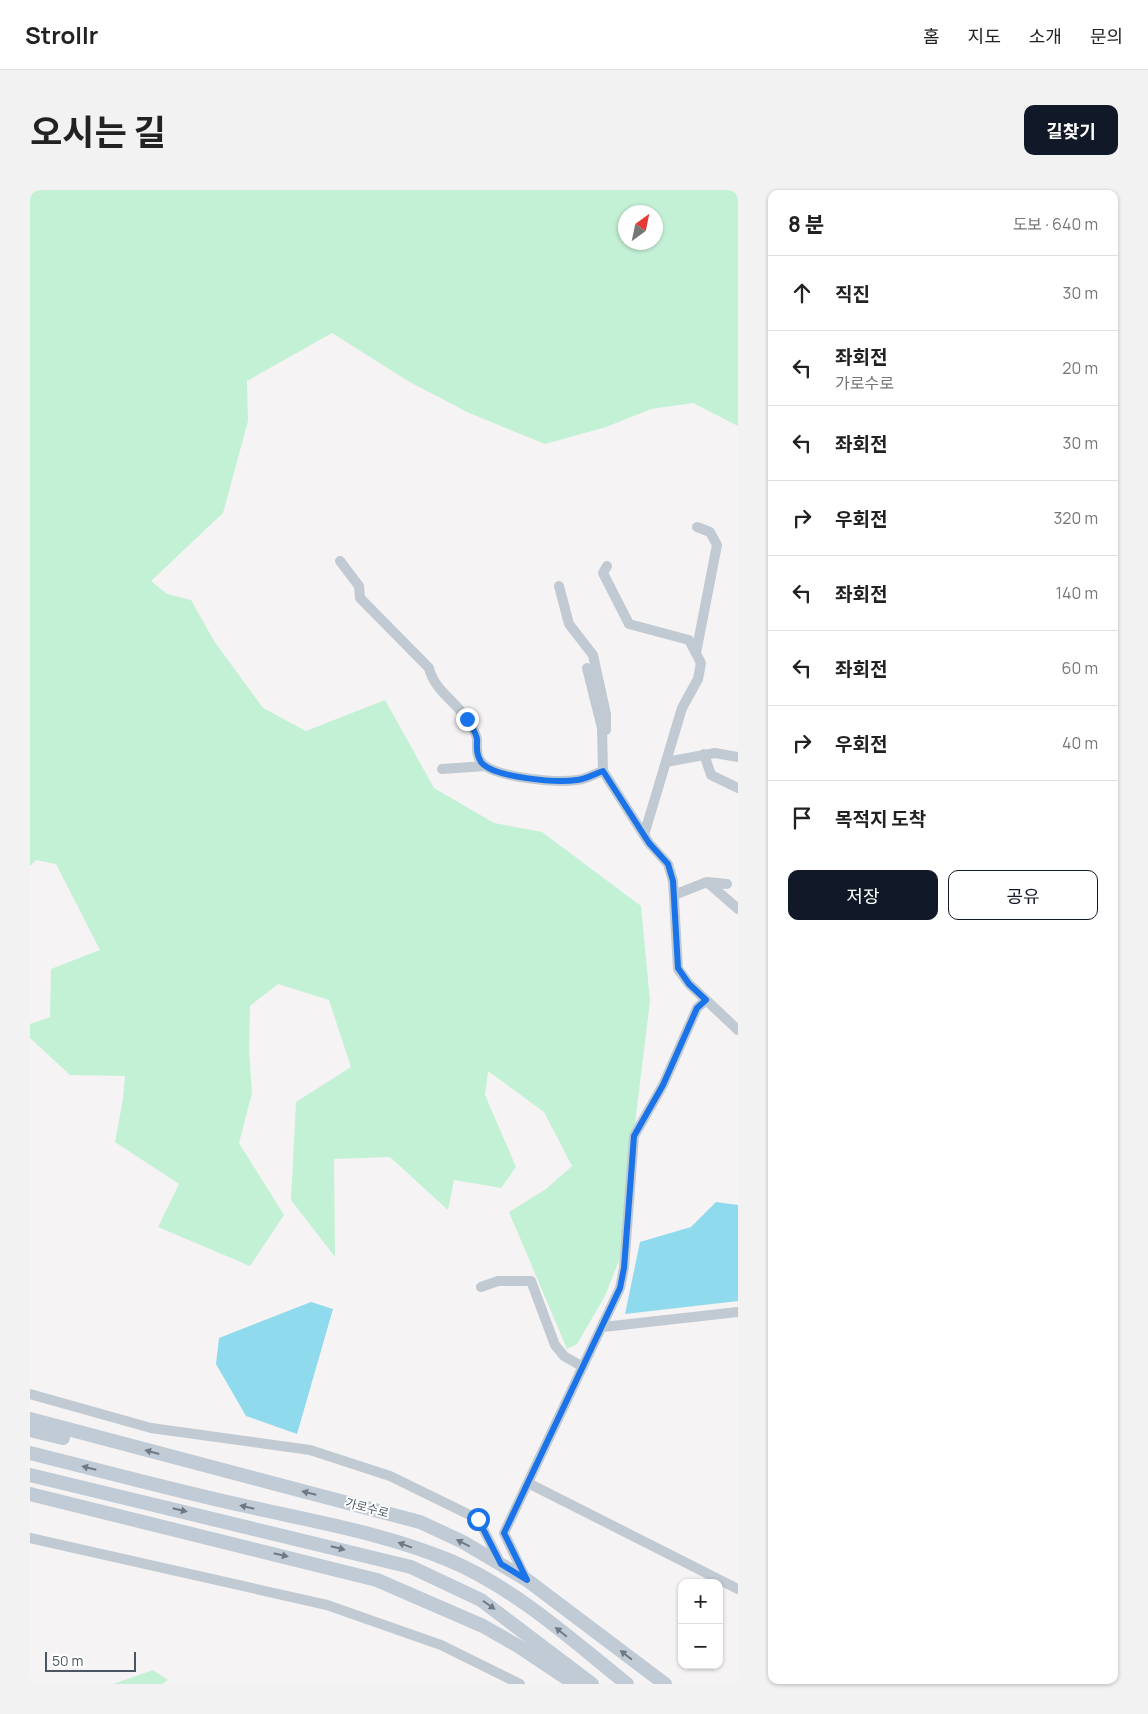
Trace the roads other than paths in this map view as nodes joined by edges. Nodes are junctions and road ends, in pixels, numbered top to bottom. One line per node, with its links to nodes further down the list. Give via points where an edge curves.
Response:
1 (698, 527): 5 (street, via 710,532 717,545)
2 (340, 560): 11 (street, via 359,586 360,598 429,668 432,680 467,719 477,738 476,747)
3 (607, 566): 5 (street, via 603,573 629,624 689,640)
4 (559, 586): 7 (street, via 569,624 592,655 608,724)
5 (696, 653): 10 (street, via 701,663 698,679 682,708)
6 (587, 668): 7 (street)
7 (602, 740): 13 (street)
8 (704, 754): 9 (street, via 727,753); 10 (street); 14 (street, via 710,774)
9 (738, 757)
10 (666, 762): 15 (street)
11 (485, 766): 12 (street); 13 (street, via 497,772 545,780 576,780)
12 (442, 769)
13 (603, 771): 15 (street)
14 (738, 788)
15 (644, 834): 18 (street, via 668,864)
16 (707, 882): 17 (street); 18 (street); 19 (street)
17 (727, 884)
18 (674, 894): 20 (street, via 678,968)
19 (738, 909)
20 (706, 1000): 21 (street); 24 (street, via 697,1008 663,1085 634,1136 624,1268 620,1288)
21 (738, 1030)
22 (481, 1287): 25 (street, via 498,1281 531,1282 555,1345 564,1356)
23 (738, 1312): 24 (street)
24 (603, 1327): 25 (street)
25 (583, 1367): 32 (street)
26 (30, 1394): 35 (street, via 151,1428 310,1450 390,1476 478,1519)
27 (30, 1419): 29 (main road, 가로수로)
28 (30, 1430): 29 (main road, via 74,1440)
29 (119, 1443): 35 (main road, 가로수로, one-way to 29, via 420,1522)
30 (30, 1453): 41 (main road, 가로수로, one-way to 30, via 542,1616 451,1561 388,1538)
31 (30, 1475): 40 (main road, one-way to 40, via 411,1567 481,1600)
32 (528, 1483): 36 (street, via 504,1533); 37 (street)
33 (30, 1494): 39 (main road, one-way to 39, via 377,1580 483,1626)
34 (30, 1538): 38 (street, via 327,1605 442,1645)
35 (501, 1564): 36 (main road, 가로수로)
36 (527, 1580): 42 (main road, 가로수로, one-way to 36)
37 (738, 1589)
38 (520, 1684)
39 (576, 1684)
40 (592, 1684)
41 (627, 1684)
42 (665, 1684)

